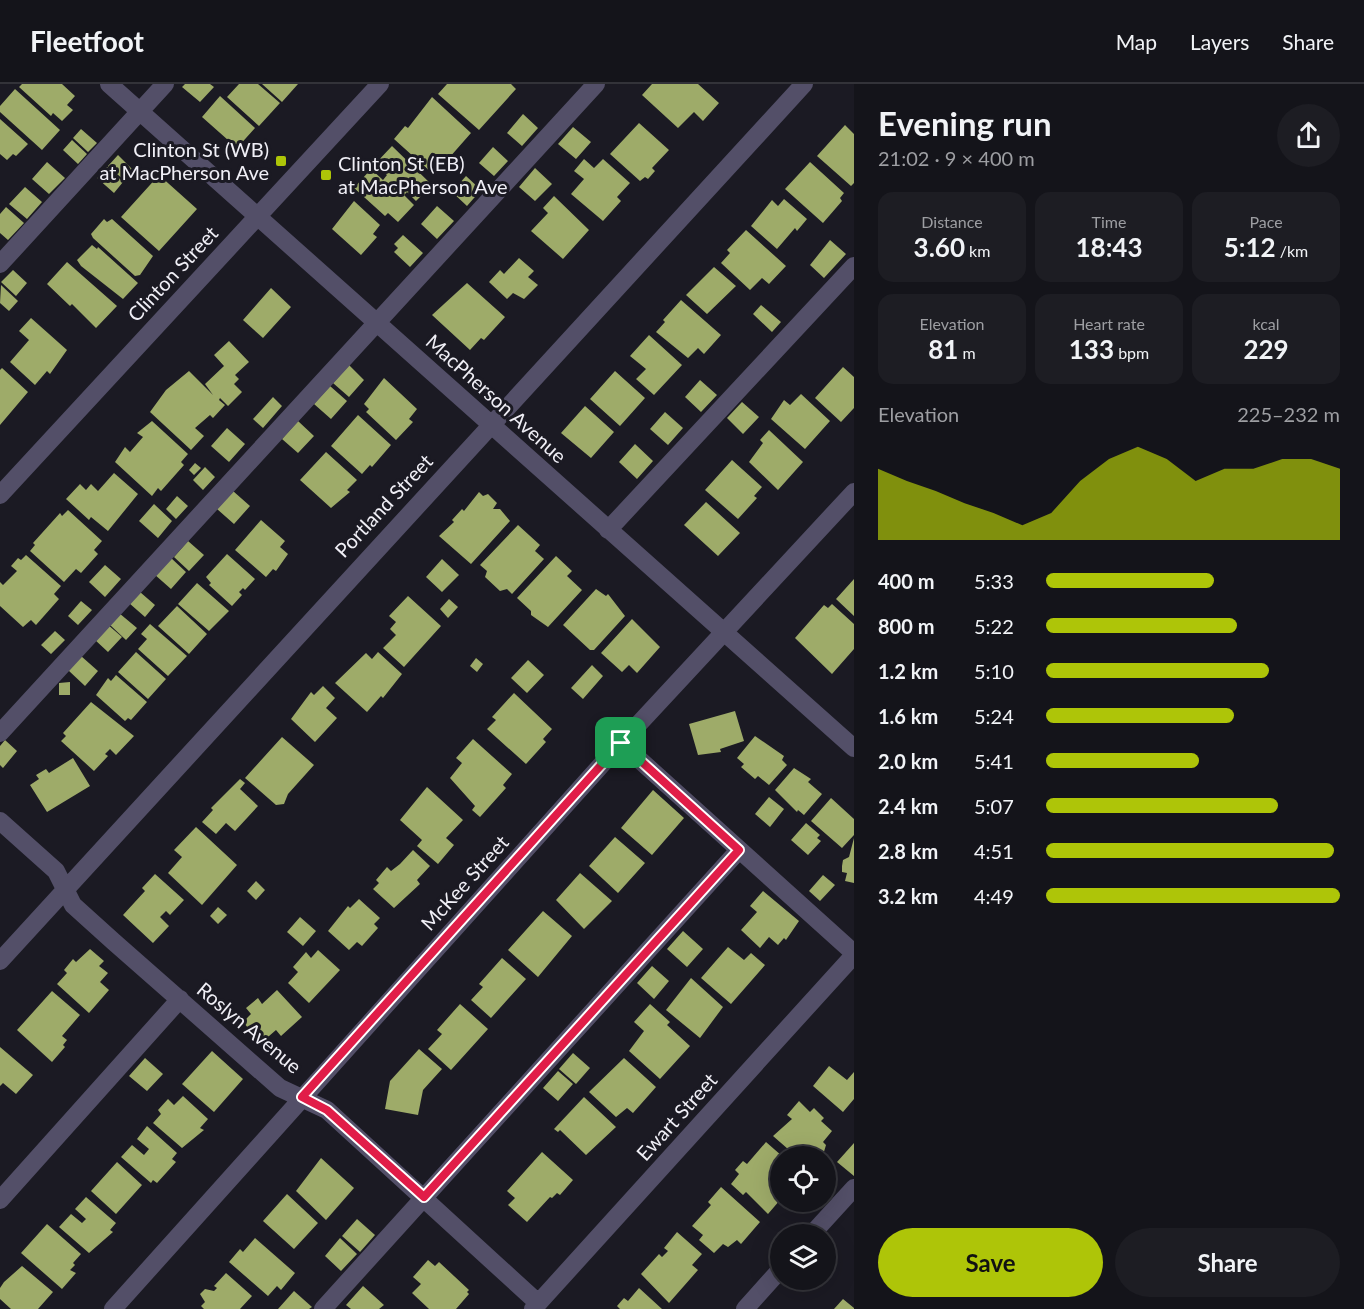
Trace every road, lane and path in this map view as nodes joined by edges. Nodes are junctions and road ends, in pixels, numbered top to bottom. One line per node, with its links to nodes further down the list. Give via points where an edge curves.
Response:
1 (109, 84): 6 (street, MacPherson Avenue)
2 (165, 84): 6 (street)
3 (380, 84): 7 (street, Clinton Street)
4 (596, 84): 10 (street)
5 (804, 84): 11 (street, Portland Street)
6 (140, 111): 7 (street, MacPherson Avenue); 8 (street)
7 (257, 216): 10 (street, MacPherson Avenue); 13 (street, Clinton Street)
8 (0, 264)
9 (854, 266): 14 (street)
10 (376, 322): 11 (street, MacPherson Avenue); 16 (street)
11 (491, 423): 14 (street, MacPherson Avenue); 21 (street, Portland Street)
12 (854, 492): 15 (street, McKee Street)
13 (0, 495)
14 (608, 531): 15 (street, MacPherson Avenue)
15 (723, 632): 17 (street, MacPherson Avenue); 18 (street, McKee Street)
16 (0, 733)
17 (850, 736)
18 (621, 743): 20 (street); 25 (street, McKee Street)
19 (0, 820): 21 (street, Roslyn Avenue, via 56,872)
20 (739, 850): 22 (street); 27 (street)
21 (64, 888): 23 (street, Portland Street); 24 (street, Roslyn Avenue, via 73,905)
22 (854, 954): 31 (street, Ewart Street)
23 (0, 961)
24 (180, 999): 25 (street, Roslyn Avenue, via 280,1088); 28 (street)
25 (302, 1097): 27 (street, Roslyn Avenue, via 327,1110); 32 (street, McKee Street)
26 (854, 1188): 29 (street)
27 (424, 1197): 31 (street, Roslyn Avenue); 33 (street)
28 (0, 1200)
29 (821, 1224)
30 (770, 1281): 34 (street)
31 (536, 1306)
32 (113, 1309)
33 (323, 1309)
34 (745, 1309)

